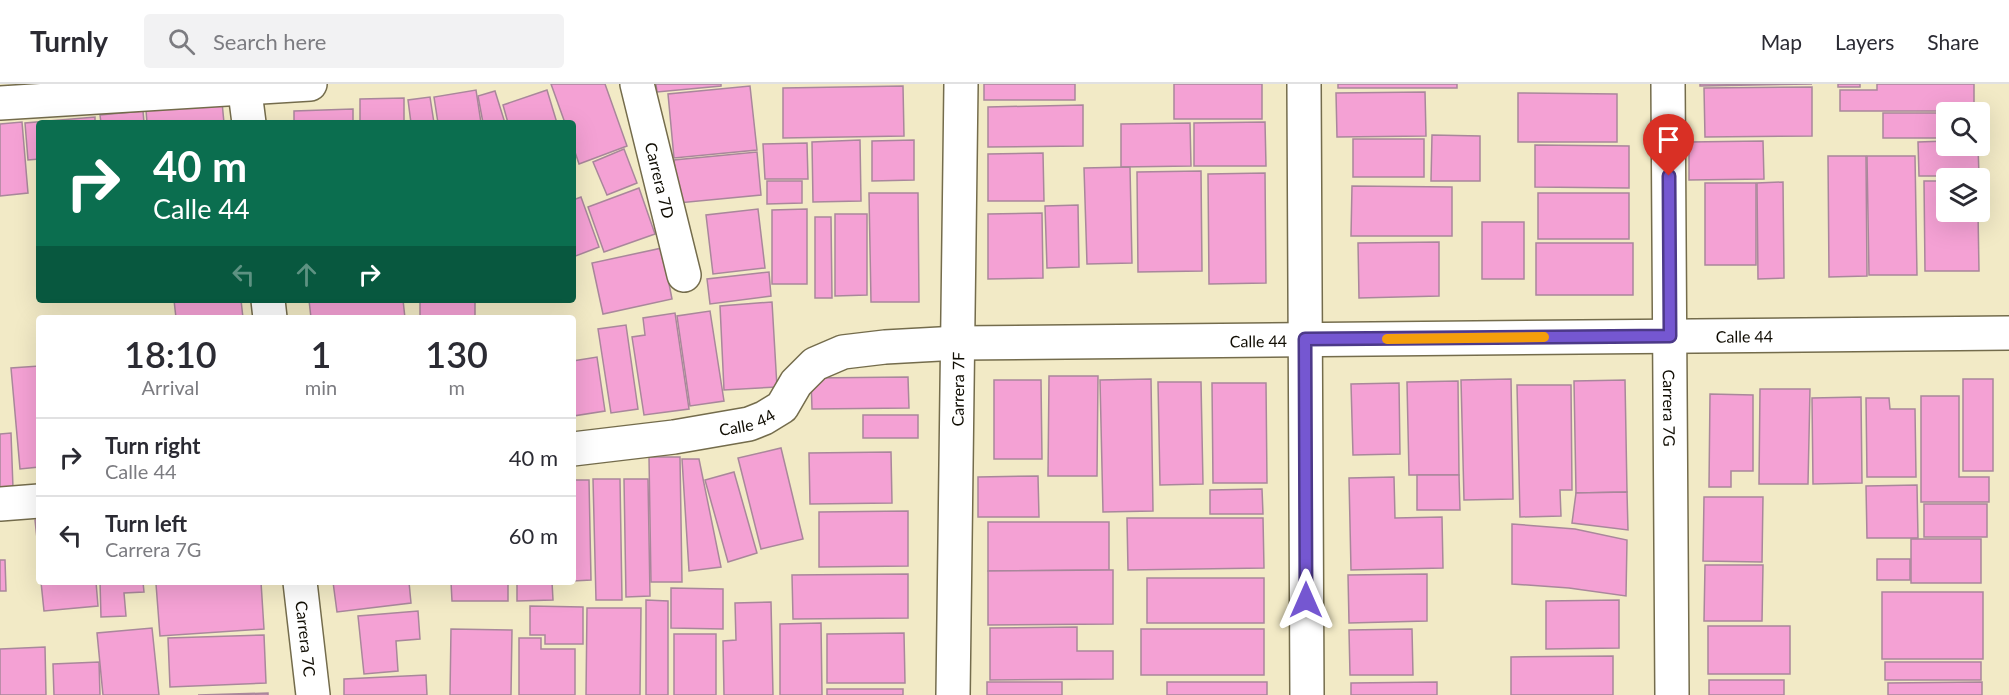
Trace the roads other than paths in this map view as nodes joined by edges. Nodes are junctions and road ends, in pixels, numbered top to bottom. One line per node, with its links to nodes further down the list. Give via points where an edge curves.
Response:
1 (310, 84): 6 (street)
2 (637, 84): 9 (street, Carrera 7D)
3 (961, 84): 13 (street, Carrera 7F)
4 (1304, 84): 12 (street)
5 (1668, 84): 11 (street, Carrera 7G)
6 (244, 86): 7 (street); 8 (street)
7 (0, 104)
8 (249, 120)
9 (684, 275)
10 (2009, 333): 11 (street, Calle 44)
11 (1670, 336): 12 (street, Calle 44); 21 (street, Carrera 7G)
12 (1305, 339): 13 (street, Calle 44); 20 (street)
13 (958, 343): 14 (street, Calle 44, via 843,352 815,364 782,407 749,424); 19 (street, Carrera 7F)
14 (576, 448)
15 (36, 501): 16 (street)
16 (0, 504)
17 (300, 585): 18 (street, Carrera 7C)
18 (313, 695)
19 (953, 695)
20 (1306, 695)
21 (1672, 695)

